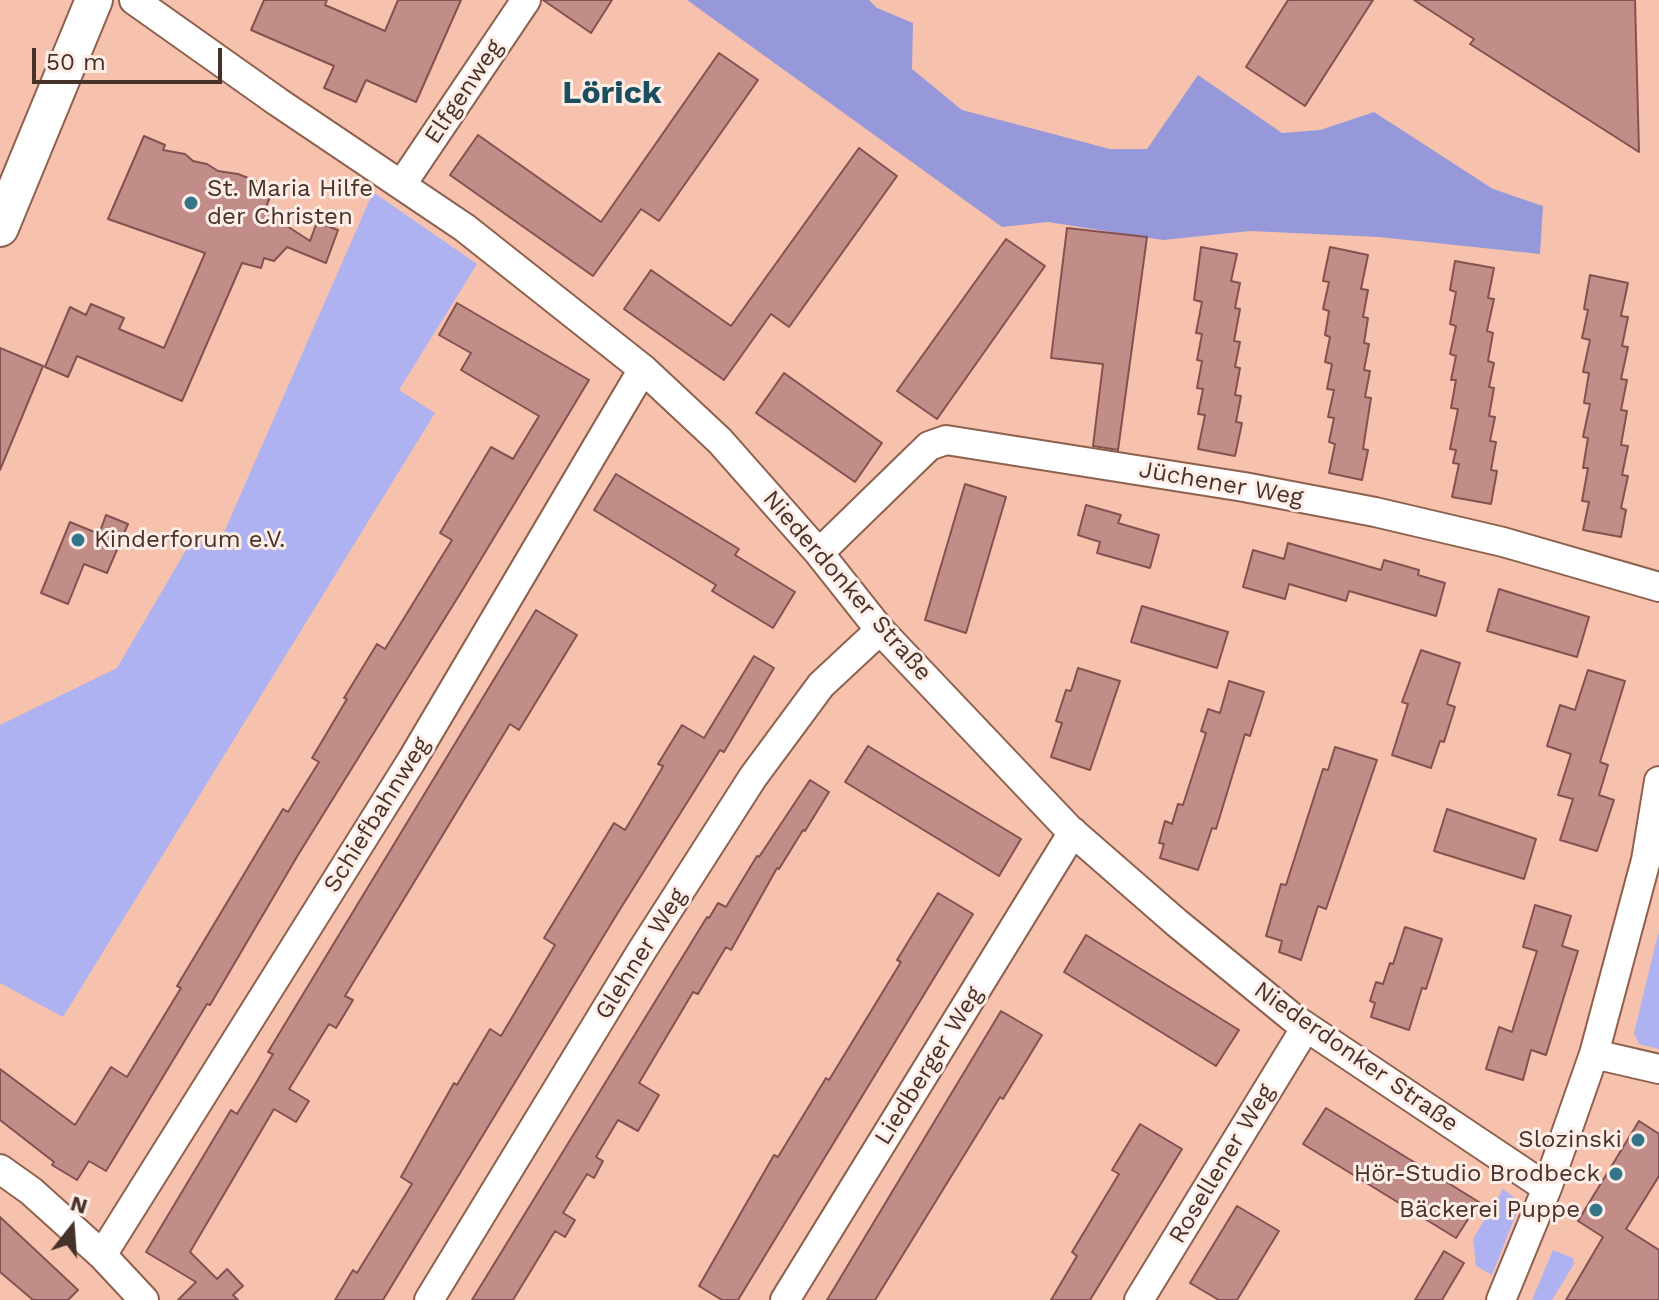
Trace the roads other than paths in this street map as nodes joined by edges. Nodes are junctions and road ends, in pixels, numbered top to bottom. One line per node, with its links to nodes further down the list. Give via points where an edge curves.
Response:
1 (94, 0): 5 (street)
2 (134, 0): 4 (street, Niederdonker Straße)
3 (526, 0): 4 (street, Elfgenweg)
4 (402, 184): 6 (street, Niederdonker Straße)
5 (0, 228)
6 (643, 369): 7 (street, Niederdonker Straße, via 720,441); 17 (street, Schiefbahnweg, via 412,760)
7 (819, 553): 8 (street, Jüchener Weg, via 929,446 946,440 1375,512); 9 (street, Niederdonker Straße)
8 (1659, 587)
9 (880, 630): 11 (street, Niederdonker Straße); 19 (street, Glehner Weg, via 821,685 753,777)
10 (1659, 781): 13 (street, via 1646,860)
11 (1073, 832): 12 (street, Niederdonker Straße); 20 (street, Liedberger Weg)
12 (1306, 1027): 16 (street, Niederdonker Straße); 21 (street, Rosellener Weg)
13 (1594, 1054): 14 (street); 16 (street)
14 (1659, 1069)
15 (0, 1169): 17 (street)
16 (1547, 1188): 22 (street)
17 (102, 1255): 18 (street)
18 (144, 1300)
19 (429, 1300)
20 (785, 1300)
21 (1139, 1300)
22 (1501, 1300)

